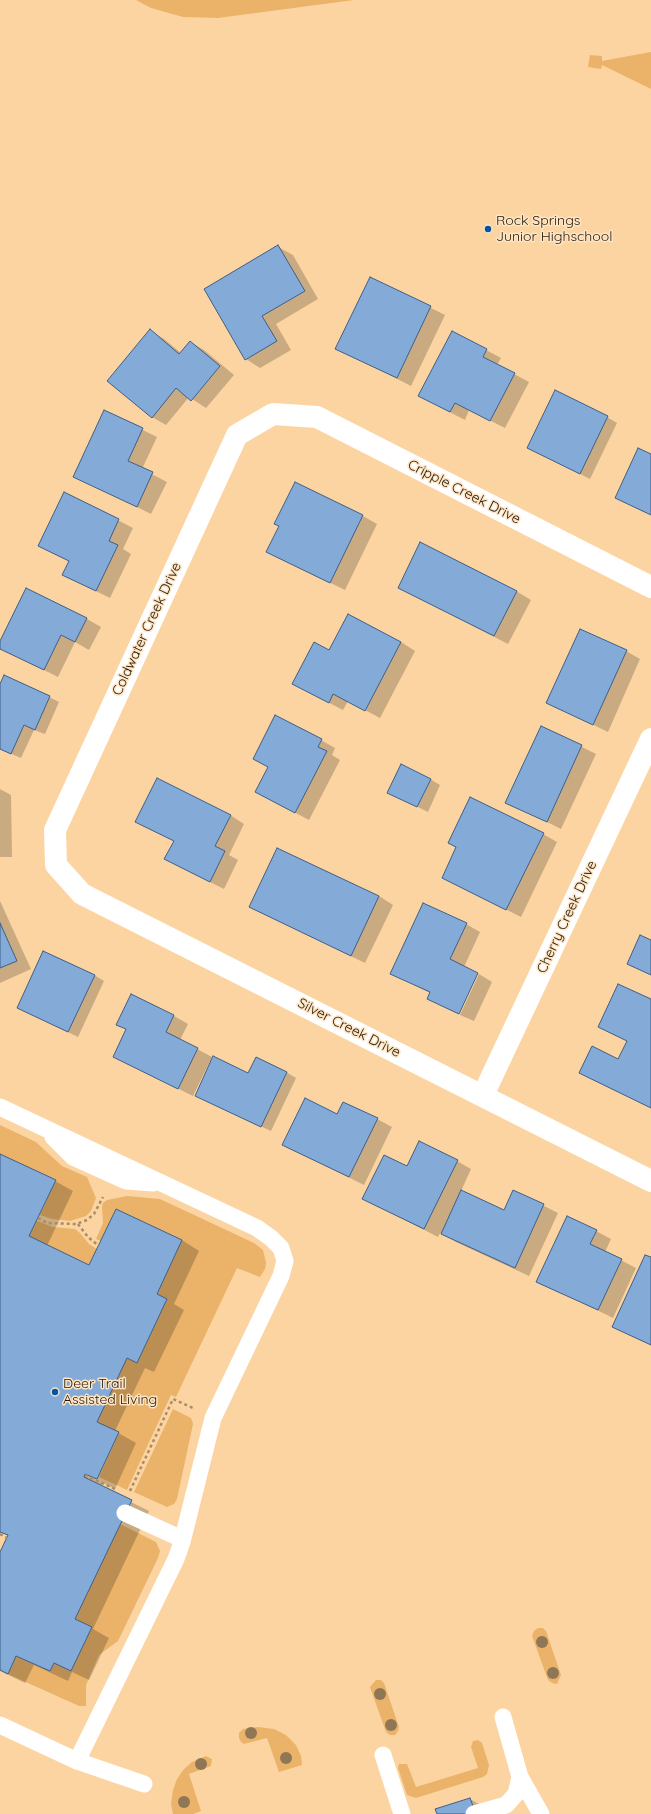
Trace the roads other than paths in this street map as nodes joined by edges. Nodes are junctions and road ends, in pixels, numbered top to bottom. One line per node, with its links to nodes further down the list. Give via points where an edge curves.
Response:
1 (273, 414): 2 (street, Cripple Creek Drive, via 318,417); 4 (street, Coldwater Creek Drive, via 237,435 55,830)
2 (651, 587)
3 (651, 739): 5 (street, Cherry Creek Drive)
4 (56, 865): 5 (street, Silver Creek Drive, via 82,894)
5 (483, 1095): 8 (street, Silver Creek Drive)
6 (0, 1107): 7 (lane)
7 (45, 1128): 9 (lane); 9 (lane, via 73,1157 126,1181)
8 (651, 1181)
9 (164, 1184): 11 (lane, via 257,1228 281,1248 285,1261 281,1276 213,1418)
10 (125, 1513): 11 (lane)
11 (182, 1539): 15 (lane, via 176,1559)
12 (503, 1717): 16 (lane)
13 (0, 1725): 15 (lane)
14 (383, 1755): 18 (lane)
15 (77, 1761): 17 (lane)
16 (520, 1777): 19 (lane, via 516,1794 506,1804); 20 (lane)
17 (144, 1784)
18 (402, 1814)
19 (474, 1814)
20 (541, 1814)

